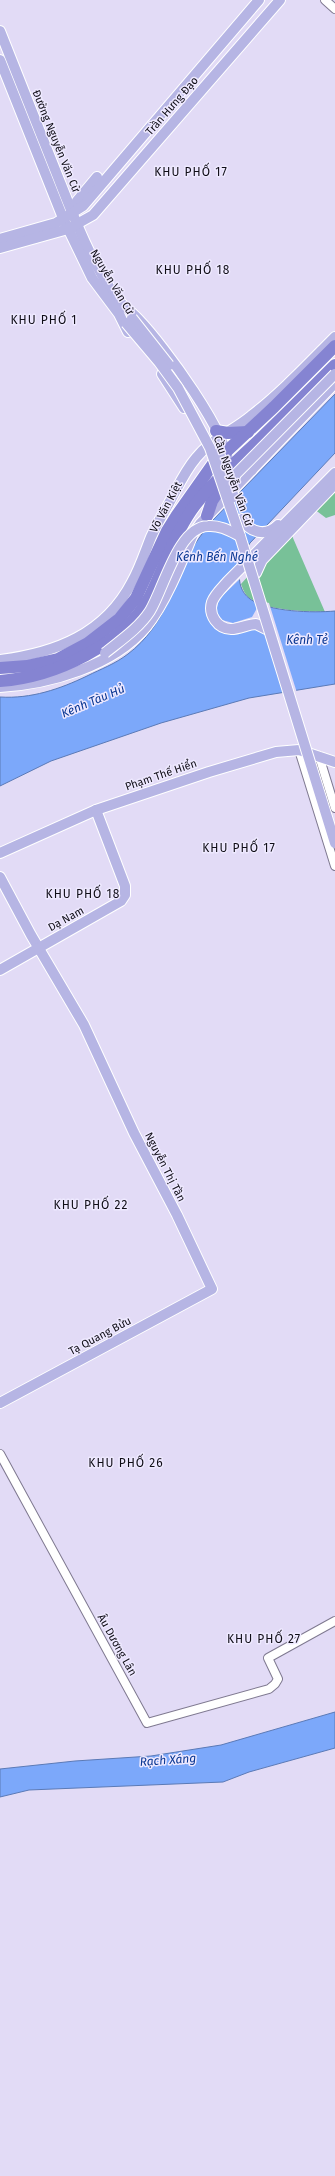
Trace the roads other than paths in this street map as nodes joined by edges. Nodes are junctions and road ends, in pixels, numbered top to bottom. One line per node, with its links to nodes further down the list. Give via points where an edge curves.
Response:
1 (325, 0): 3 (street)
2 (264, 2): 4 (main road, Trần Hưng Đạo); 4 (main road, Trần Hưng Đạo)
3 (335, 8)
4 (242, 27): 6 (main road, Trần Hưng Đạo); 6 (main road, Trần Hưng Đạo)
5 (0, 31): 8 (main road)
6 (230, 40): 10 (main road, Trần Hưng Đạo, via 195,70); 10 (main road, Trần Hưng Đạo, via 216,68 196,92)
7 (0, 60): 9 (main road, Nguyễn Văn Cừ)
8 (18, 78): 9 (main road); 14 (main road, Đường Nguyễn Văn Cừ)
9 (8, 81): 15 (main road, Nguyễn Văn Cừ)
10 (169, 111): 11 (main road, Trần Hưng Đạo); 12 (main road, Trần Hưng Đạo, via 165,128)
11 (115, 162): 13 (main road, Trần Hưng Đạo); 14 (main road, Trần Hưng Đạo, via 77,200)
12 (117, 182): 13 (main road, Trần Hưng Đạo); 16 (main road, Trần Hưng Đạo, via 93,215)
13 (90, 203): 14 (main road, Trần Hưng Đạo); 16 (main road, Trần Hưng Đạo)
14 (72, 212): 15 (main road, Trần Hưng Đạo); 16 (main road, Nguyễn Văn Cừ)
15 (63, 218): 17 (main road, Nguyễn Văn Cừ); 18 (main road, Trần Hưng Đạo, via 56,223)
16 (78, 224): 17 (main road, Trần Hưng Đạo); 20 (main road, Nguyễn Văn Cừ)
17 (68, 229): 19 (main road, Trần Hưng Đạo); 20 (main road, Nguyễn Văn Cừ, via 92,278)
18 (0, 239)
19 (0, 248)
20 (122, 312): 21 (main road, Cầu Nguyễn Văn Cừ); 27 (main road, Nguyễn Văn Cừ, via 138,318 166,350); 28 (main road, Nguyễn Văn Cừ, via 125,328 161,372)
21 (129, 320): 41 (main road, Cầu Nguyễn Văn Cừ, bridge, via 182,382 214,441); 44 (main road, Cầu Nguyễn Văn Cừ, bridge, via 178,388 197,421 215,461)
22 (335, 337): 30 (main road, Võ Văn Kiệt, via 250,417)
23 (335, 346): 29 (highway, Võ Văn Kiệt)
24 (335, 365): 33 (highway)
25 (335, 374): 41 (main road, bridge, via 236,474)
26 (335, 383): 37 (main road)
27 (208, 416): 28 (main road, via 203,423); 30 (main road, Nguyễn Văn Cừ)
28 (193, 424): 31 (main road, Nguyễn Văn Cừ)
29 (248, 432): 30 (highway); 32 (highway, Võ Văn Kiệt)
30 (220, 433): 31 (main road, Võ Văn Kiệt); 32 (main road, Nguyễn Văn Cừ)
31 (205, 448): 34 (main road, Nguyễn Văn Cừ); 50 (main road, Võ Văn Kiệt, via 182,478 152,535 133,580 110,613 87,631 52,650)
32 (229, 449): 33 (highway, via 235,457); 34 (highway, Võ Văn Kiệt); 36 (main road, Nguyễn Văn Cừ)
33 (240, 457): 36 (highway)
34 (213, 464): 36 (main road); 52 (highway, Võ Văn Kiệt, via 167,531 136,598 119,619 88,643 58,659 27,666)
35 (335, 466): 43 (main road, via 274,529 254,532 247,528)
36 (229, 468): 37 (main road); 42 (highway, via 228,478 212,501); 53 (highway, via 188,516 150,595 134,618 116,636 99,647)
37 (252, 470): 42 (main road)
38 (335, 472): 45 (main road)
39 (335, 476): 45 (main road)
40 (335, 484): 46 (main road, via 262,560)
41 (231, 485): 43 (main road, Cầu Nguyễn Văn Cừ, bridge)
42 (207, 516): 51 (main road, via 193,534 147,626 123,648)
43 (242, 519): 46 (main road, Cầu Nguyễn Văn Cừ)
44 (240, 536): 47 (main road, Cầu Nguyễn Văn Cừ, bridge); 49 (main road, bridge, via 224,528 207,526 187,537 149,612 136,628)
45 (245, 567): 47 (main road, via 218,597 215,613 225,624 233,626 253,620); 48 (main road, via 215,596 211,606 213,617 226,628 234,629 256,624)
46 (256, 573): 64 (main road, Cầu Nguyễn Văn Cừ)
47 (261, 609): 48 (main road, Cầu Nguyễn Văn Cừ, bridge)
48 (268, 630): 65 (main road, Cầu Nguyễn Văn Cừ, bridge)
49 (105, 653): 51 (main road); 53 (highway, via 59,670)
50 (0, 660)
51 (95, 664): 55 (main road, via 32,683)
52 (0, 668)
53 (48, 671): 54 (highway, via 30,677)
54 (0, 681)
55 (0, 687)
56 (299, 750): 57 (main road, Phạm Thế Hiển); 61 (street); 63 (main road, Phạm Thế Hiển, via 276,752)
57 (319, 756): 58 (main road, Phạm Thế Hiển); 60 (street)
58 (335, 762)
59 (335, 781): 60 (street)
60 (329, 790): 61 (street, via 322,791); 62 (street)
61 (314, 797): 67 (street)
62 (335, 808)
63 (96, 810): 66 (main road, Phạm Thế Hiển); 71 (main road, Dạ Nam, via 125,886 125,895 115,906)
64 (335, 826)
65 (335, 844)
66 (0, 853)
67 (335, 866)
68 (0, 877): 70 (main road)
69 (0, 887): 70 (main road)
70 (22, 925): 71 (main road, Nguyễn Thị Tần)
71 (37, 949): 72 (main road, Dạ Nam); 73 (main road, Nguyễn Thị Tần, via 89,1048 97,1056)
72 (0, 970)
73 (212, 1289): 74 (main road, Tạ Quang Bửu)
74 (0, 1403)
75 (0, 1454): 76 (street, Âu Dương Lân, via 147,1723 269,1689 278,1679 268,1658)
76 (335, 1621)

